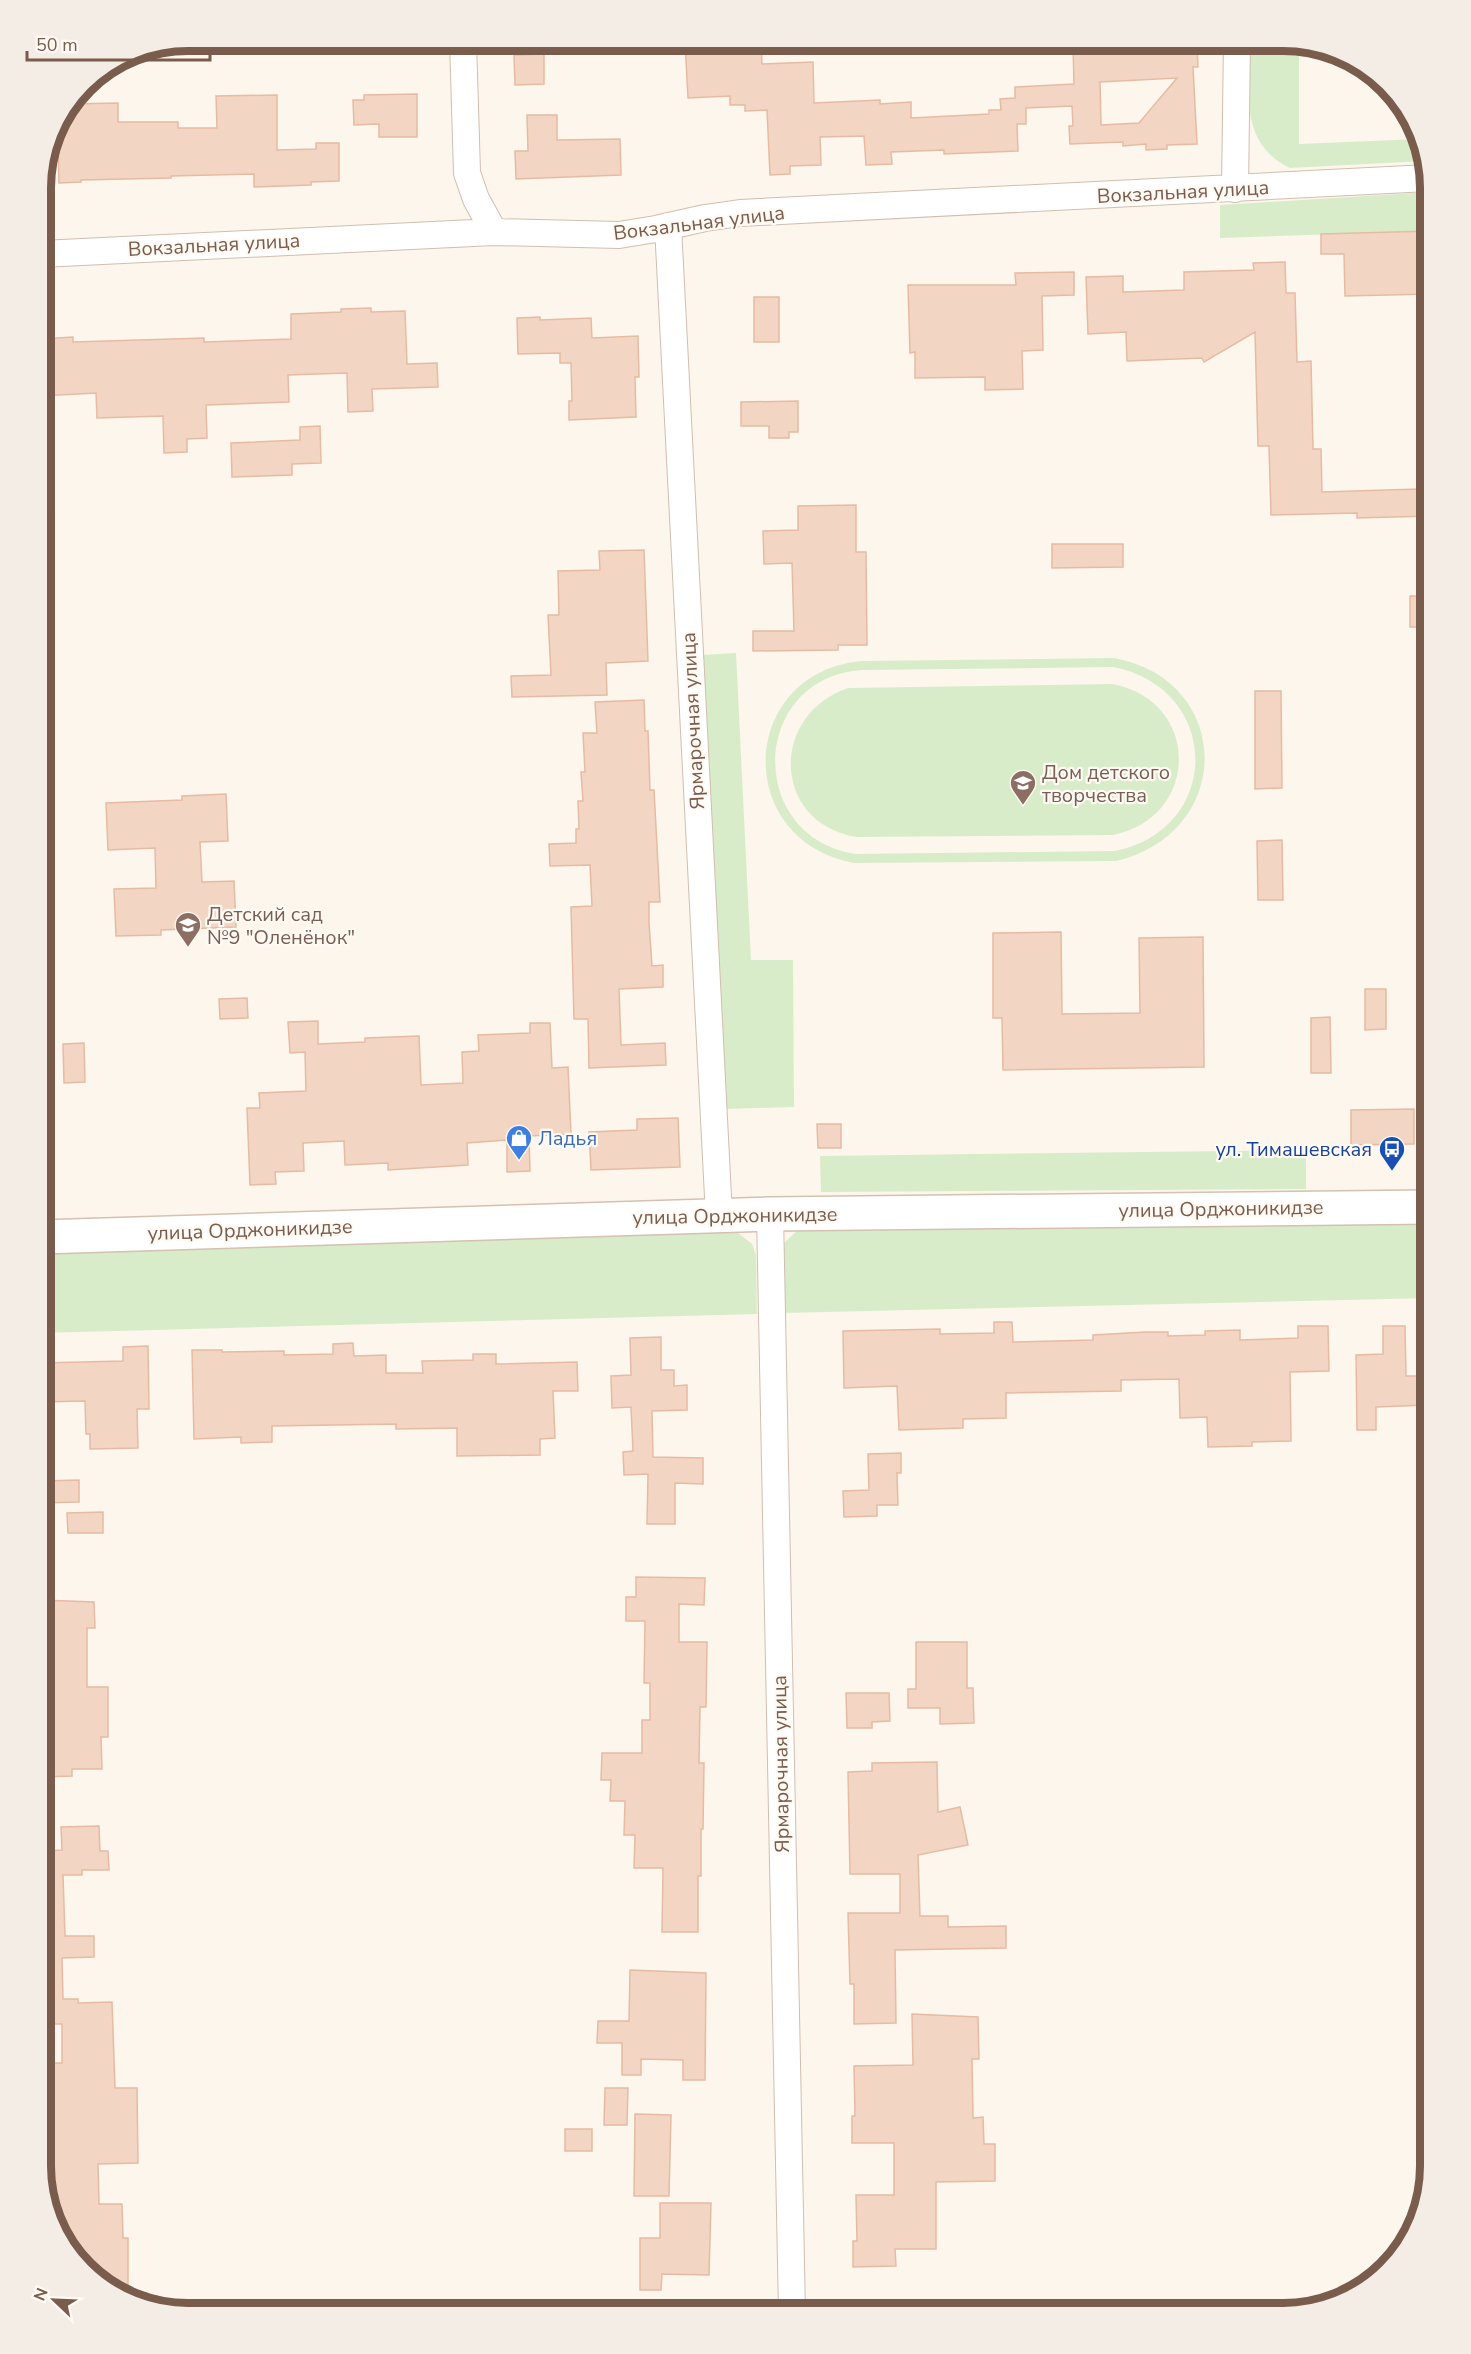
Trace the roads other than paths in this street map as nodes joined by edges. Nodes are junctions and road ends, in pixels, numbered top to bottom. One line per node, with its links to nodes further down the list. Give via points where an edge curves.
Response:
1 (463, 51): 6 (street, via 467,173)
2 (1236, 51): 4 (street)
3 (1419, 178): 4 (street, Вокзальная улица)
4 (1235, 189): 5 (street, Вокзальная улица, via 740,213)
5 (668, 226): 6 (street, Вокзальная улица, via 619,235); 10 (street, Ярмарочная улица)
6 (494, 232): 7 (street, Вокзальная улица)
7 (51, 254)
8 (1420, 1207): 9 (main road, улица Орджоникидзе)
9 (770, 1214): 10 (main road, улица Орджоникидзе); 12 (street, Ярмарочная улица)
10 (719, 1216): 11 (main road, улица Орджоникидзе)
11 (51, 1237)
12 (792, 2303)

